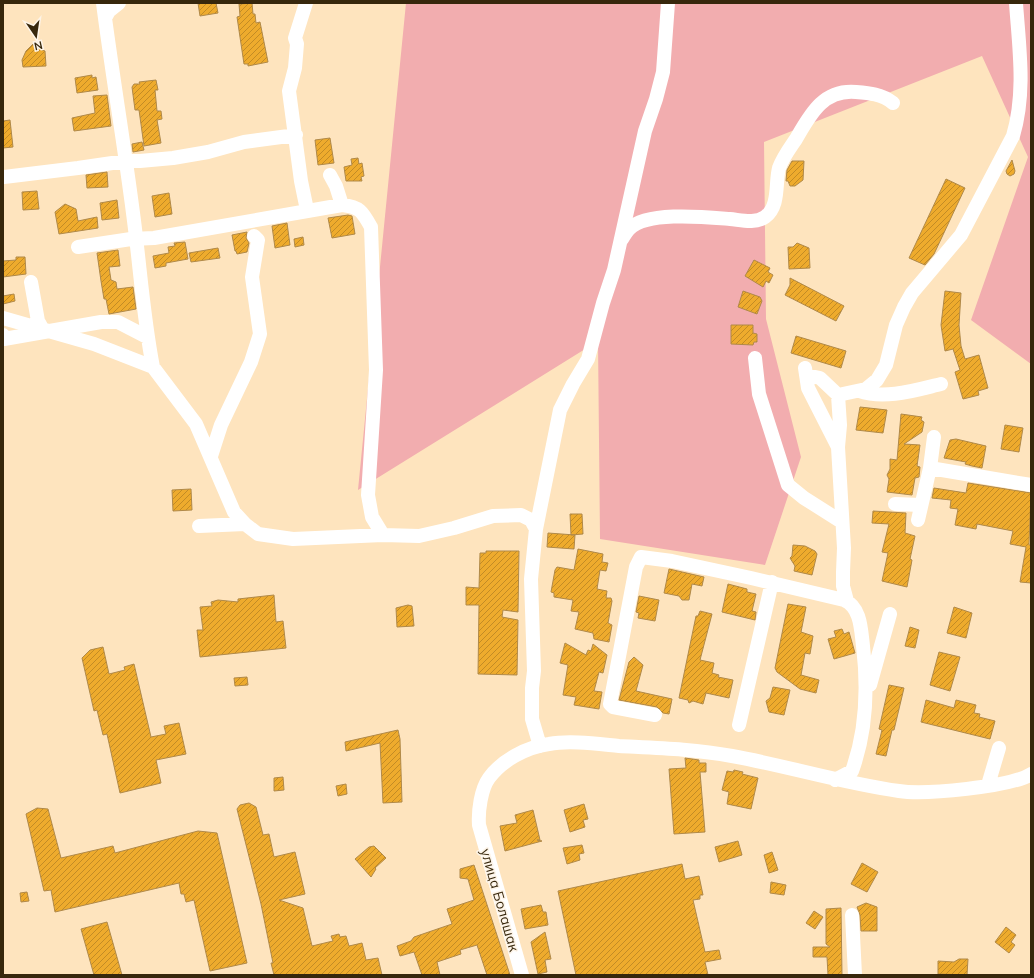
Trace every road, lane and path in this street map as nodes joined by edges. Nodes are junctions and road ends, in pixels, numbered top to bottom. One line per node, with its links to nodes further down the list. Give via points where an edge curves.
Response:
1 (103, 3): 6 (street)
2 (119, 3): 6 (street)
3 (306, 3): 8 (street, via 295,38 295,68 289,92)
4 (668, 3): 16 (street, via 663,72 645,130)
5 (1016, 3): 26 (street, via 1022,95 1013,136 960,235 912,293 904,307 896,325 886,364 877,380)
6 (105, 18): 9 (street)
7 (893, 103): 16 (street, via 885,97 852,91 826,98 810,114 784,157 779,168 776,197 772,209 765,217 747,222 660,217 635,225)
8 (296, 135): 9 (street, via 244,142 201,153); 13 (street)
9 (126, 161): 11 (street); 15 (street)
10 (330, 175): 12 (street)
11 (4, 177)
12 (342, 205): 13 (street); 40 (street, via 355,206 364,214 370,226 376,370 368,495 372,517)
13 (307, 210): 15 (street, via 154,238)
14 (254, 236): 30 (street, via 258,240 258,248 253,270 253,291 260,334 251,362 221,425)
15 (136, 239): 17 (street); 22 (street)
16 (621, 241): 39 (street, via 588,359 560,410)
17 (78, 247)
18 (31, 282): 20 (street, via 38,321)
19 (3, 318): 20 (street)
20 (47, 329): 21 (street, via 4,339); 22 (street, via 118,322); 24 (street)
21 (3, 335)
22 (147, 337): 24 (street)
23 (755, 358): 36 (street, via 759,394 788,485)
24 (153, 367): 30 (street, via 196,424)
25 (941, 384): 26 (street, via 889,394 868,394)
26 (859, 391): 27 (street)
27 (838, 395): 29 (street); 29 (street, via 820,378 805,371 808,388)
28 (934, 437): 31 (street)
29 (838, 446): 36 (street)
30 (211, 456): 37 (street, via 223,492 234,512)
31 (930, 468): 32 (street); 34 (street)
32 (1031, 485)
33 (895, 504): 34 (street)
34 (921, 505): 35 (street)
35 (918, 520)
36 (842, 522): 42 (street, via 843,586)
37 (245, 524): 38 (street); 40 (street, via 258,534 293,540)
38 (199, 526)
39 (536, 529): 40 (street, via 531,520 521,515 500,515 419,536); 47 (street, via 531,579 534,671 532,719)
40 (384, 535)
41 (772, 582): 42 (street); 45 (street, via 641,557 636,567 610,704 613,708); 46 (street)
42 (847, 601): 44 (street, via 854,607 860,621)
43 (890, 614): 44 (street)
44 (866, 698): 50 (street, via 859,752 852,771)
45 (655, 715)
46 (739, 725)
47 (540, 746): 50 (street, улица Болашак, via 550,743 591,744 696,750 734,756); 53 (street, улица Болашак, via 518,754 488,778 480,806 479,825)
48 (999, 748): 51 (street)
49 (1031, 774): 51 (street, улица Болашак, via 1023,779)
50 (836, 780): 51 (street, улица Болашак, via 901,792)
51 (988, 785)
52 (852, 915): 54 (street)
53 (522, 975)
54 (855, 975)

